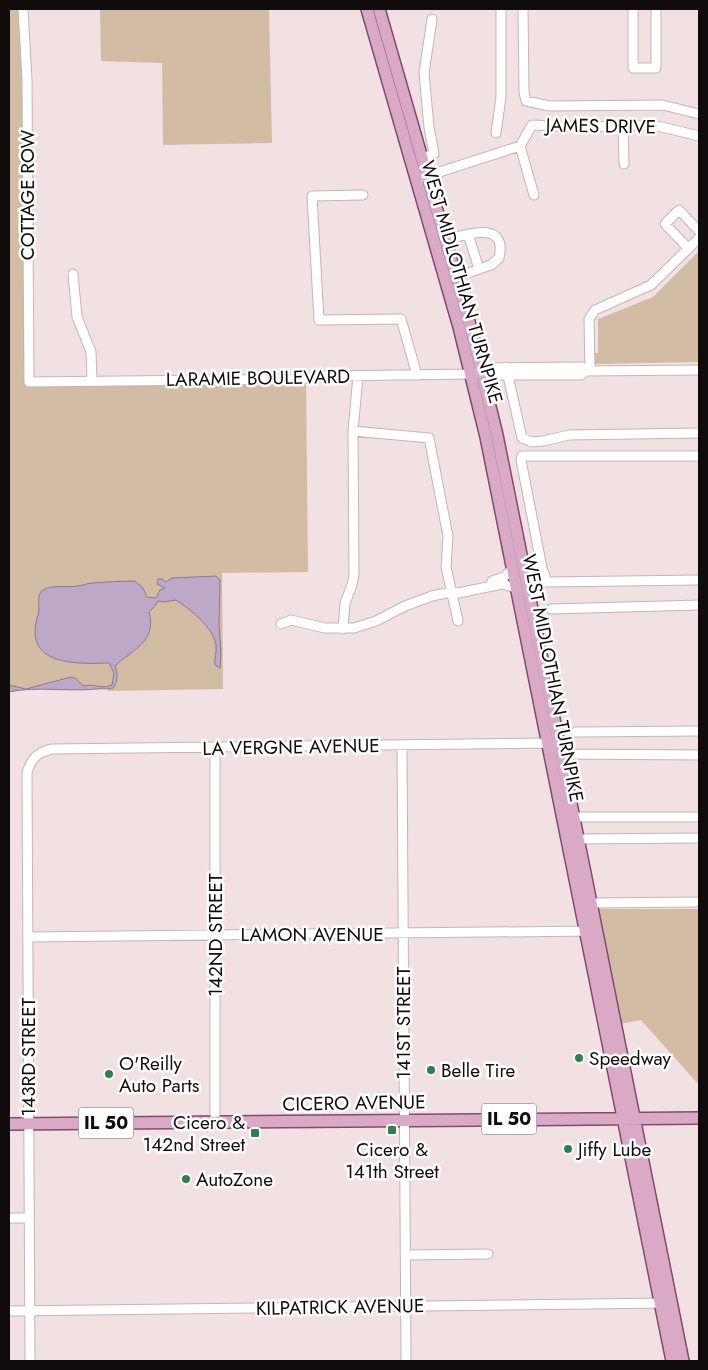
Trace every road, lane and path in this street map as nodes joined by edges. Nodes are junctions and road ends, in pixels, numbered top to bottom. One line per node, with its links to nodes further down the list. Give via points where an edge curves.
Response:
1 (23, 9): 34 (street, COTTAGE ROW, via 27,88)
2 (367, 9): 16 (main road, WEST MIDLOTHIAN TURNPIKE)
3 (379, 9): 14 (main road, WEST MIDLOTHIAN TURNPIKE)
4 (501, 9): 11 (street, via 501,107)
5 (523, 9): 9 (street, via 526,101 550,106 663,105)
6 (633, 9): 7 (street, via 633,68 656,68)
7 (656, 9)
8 (432, 19): 14 (street, via 424,73 434,154)
9 (699, 114)
10 (623, 125): 12 (street, JAMES DRIVE, via 653,125); 13 (street, JAMES DRIVE, via 532,124); 15 (street)
11 (496, 133)
12 (699, 136)
13 (520, 146): 16 (street); 18 (street)
14 (421, 158): 16 (main road, WEST MIDLOTHIAN TURNPIKE)
15 (624, 164)
16 (421, 178): 22 (main road, WEST MIDLOTHIAN TURNPIKE); 30 (main road, WEST MIDLOTHIAN TURNPIKE)
17 (363, 195): 31 (street, via 312,196 319,320 401,319)
18 (534, 195)
19 (699, 231): 23 (street, via 679,210 665,224)
20 (468, 234): 22 (street); 24 (street); 24 (street, via 491,233 500,246 496,262)
21 (699, 238): 23 (street)
22 (445, 240): 26 (main road, WEST MIDLOTHIAN TURNPIKE)
23 (688, 248): 29 (street, via 651,285 594,310 590,319)
24 (479, 269): 26 (street)
25 (72, 274): 33 (street, via 77,317 91,352)
26 (456, 276): 30 (main road, WEST MIDLOTHIAN TURNPIKE)
27 (699, 370): 29 (street, LARAMIE BOULEVARD)
28 (507, 371): 29 (street, LARAMIE BOULEVARD, via 581,375); 30 (street, LARAMIE BOULEVARD, via 492,375); 36 (street, via 525,441 543,442 569,434)
29 (588, 371)
30 (481, 373): 31 (street, LARAMIE BOULEVARD); 39 (main road, WEST MIDLOTHIAN TURNPIKE, via 486,437)
31 (417, 375): 32 (street, LARAMIE BOULEVARD)
32 (354, 376): 33 (street, LARAMIE BOULEVARD); 35 (street)
33 (92, 381): 34 (street, LARAMIE BOULEVARD)
34 (28, 382)
35 (353, 431): 41 (street, via 430,438 448,536 446,562); 46 (street, via 354,575 344,611)
36 (699, 433)
37 (699, 456): 38 (street, via 522,456)
38 (542, 568): 39 (street); 40 (street, via 547,582)
39 (517, 577): 41 (street, via 502,584); 41 (street, via 508,575); 49 (main road, WEST MIDLOTHIAN TURNPIKE); 52 (main road, WEST MIDLOTHIAN TURNPIKE)
40 (699, 580)
41 (451, 592): 44 (street); 46 (street, via 416,601 365,626)
42 (699, 606): 43 (street)
43 (551, 609)
44 (458, 621)
45 (281, 624): 46 (street, via 291,620 316,627)
46 (343, 629)
47 (699, 731): 48 (street)
48 (576, 732)
49 (548, 743): 50 (street, LA VERGNE AVENUE); 52 (street); 61 (main road, WEST MIDLOTHIAN TURNPIKE)
50 (402, 746): 51 (street, LA VERGNE AVENUE); 63 (street, 141ST STREET)
51 (215, 748): 54 (street, LA VERGNE AVENUE, via 52,749); 62 (street, 142ND STREET)
52 (562, 754): 53 (street); 55 (main road, WEST MIDLOTHIAN TURNPIKE)
53 (699, 755)
54 (35, 756): 64 (street, 143RD STREET, via 27,772)
55 (574, 817): 56 (street); 57 (main road, WEST MIDLOTHIAN TURNPIKE)
56 (699, 817)
57 (578, 838): 58 (street); 60 (main road, WEST MIDLOTHIAN TURNPIKE)
58 (699, 838)
59 (699, 902): 60 (street)
60 (591, 903): 61 (main road, WEST MIDLOTHIAN TURNPIKE)
61 (591, 931): 63 (street, LAMON AVENUE); 66 (main road, WEST MIDLOTHIAN TURNPIKE)
62 (215, 934): 63 (street, LAMON AVENUE); 64 (street, LAMON AVENUE); 68 (street, 142ND STREET)
63 (402, 934): 67 (street, 141ST STREET)
64 (28, 938): 70 (street, 143RD STREET)
65 (699, 1118): 66 (main road, CICERO AVENUE / IL 50)
66 (629, 1119): 67 (main road, CICERO AVENUE / IL 50); 75 (main road, WEST MIDLOTHIAN TURNPIKE)
67 (404, 1120): 68 (main road, CICERO AVENUE / IL 50); 74 (street, 141ST STREET)
68 (216, 1122): 70 (main road, CICERO AVENUE / IL 50)
69 (9, 1124): 70 (main road, CICERO AVENUE / IL 50)
70 (28, 1124): 72 (street, 143RD STREET)
71 (9, 1218): 72 (street)
72 (29, 1218): 77 (street, 143RD STREET)
73 (488, 1254): 74 (street)
74 (405, 1255): 76 (street, 141ST STREET)
75 (665, 1303): 76 (street, KILPATRICK AVENUE); 81 (main road, WEST MIDLOTHIAN TURNPIKE); 82 (main road, WEST MIDLOTHIAN TURNPIKE)
76 (405, 1306): 77 (street, KILPATRICK AVENUE); 80 (street, 141ST STREET)
77 (30, 1310): 78 (street, KILPATRICK AVENUE); 79 (street, 143RD STREET)
78 (9, 1311)
79 (30, 1361)
80 (406, 1361)
81 (672, 1361)
82 (683, 1361)

